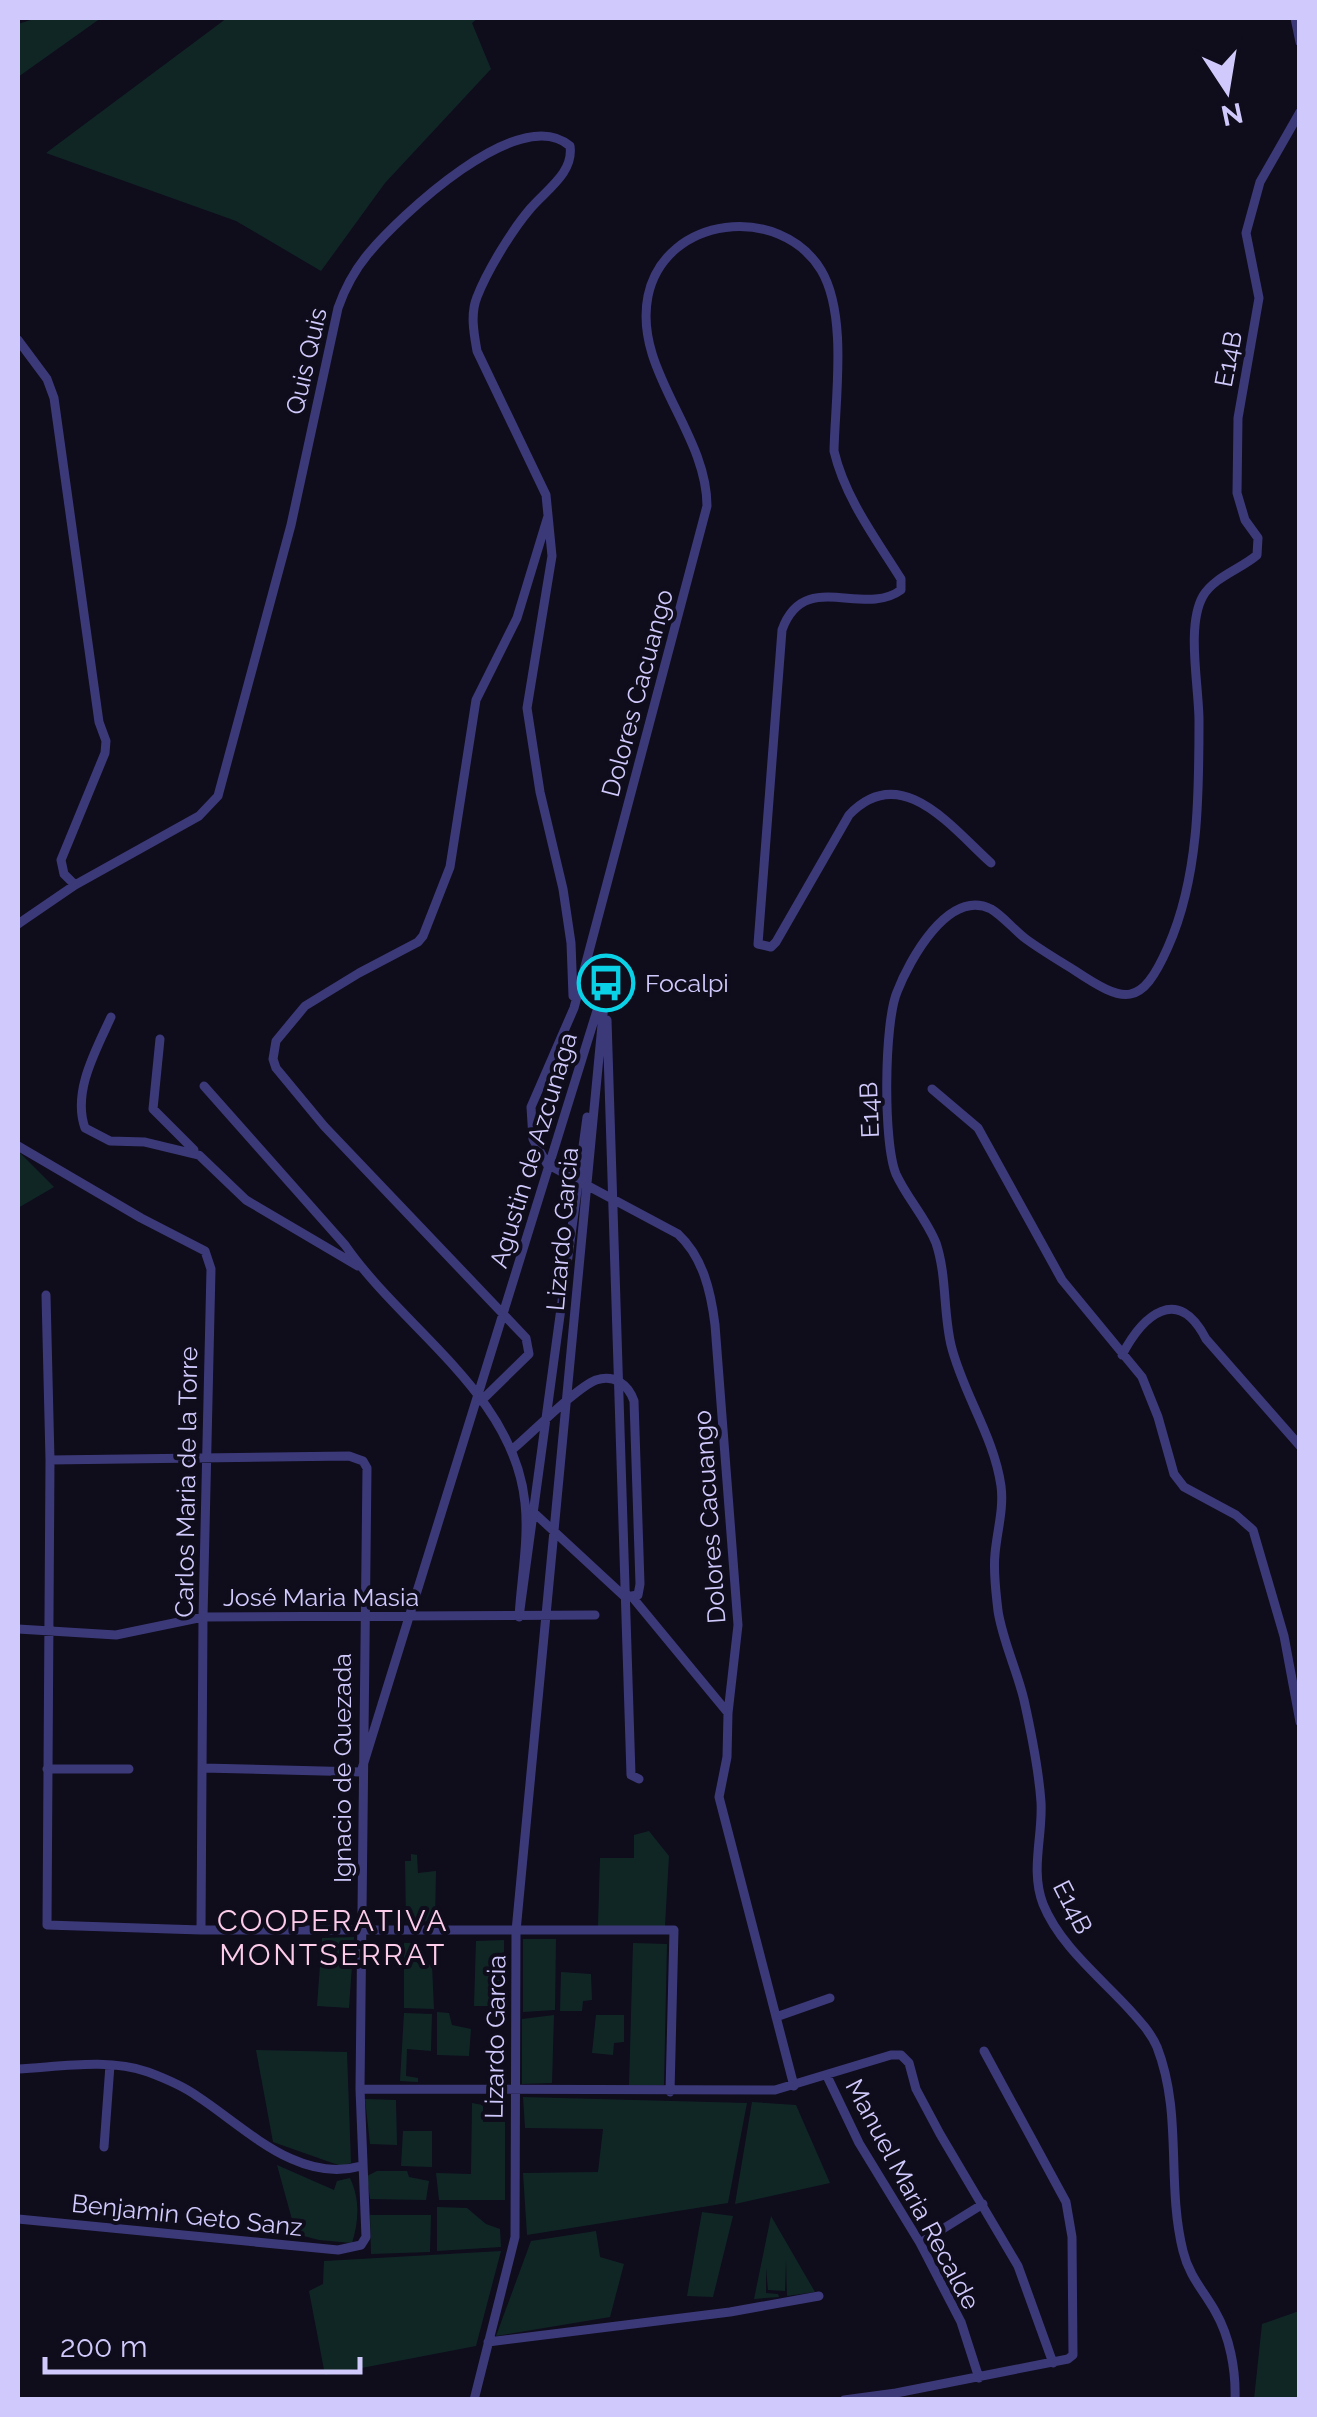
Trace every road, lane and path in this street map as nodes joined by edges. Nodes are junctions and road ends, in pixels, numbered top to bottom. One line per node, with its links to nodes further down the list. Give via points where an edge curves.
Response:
1 (1295, 18): 2 (street)
2 (1300, 42)
3 (1300, 112): 75 (street, E14B, via 1249,214 1259,298 1238,418 1237,493 1259,546 1199,602 1196,825 1168,945 1152,978 1124,996 1106,992 990,908 951,913 932,930 905,975 894,999 887,1050 891,1160 943,1264 952,1350 989,1439 1001,1488 995,1581 1040,1796 1036,1876 1054,1926 1156,2045 1173,2116 1178,2228 1192,2280 1229,2342)
4 (18, 340): 7 (street, via 54,398 106,742 61,860)
5 (549, 513): 7 (street, Quis Quis, via 473,332 476,298 520,222 572,158 570,146 550,136 505,145 468,164 410,208 356,271 338,308 291,526 218,796 199,816); 10 (street, Quis Quis, via 552,556 527,708 572,943); 22 (street, Lizardo Garcia, via 517,618 476,700 450,867 424,936 305,1006 274,1049 276,1068 324,1126)
6 (991, 864): 10 (street, Dolores Cacuango, via 927,806 902,794 881,794 849,815 776,942 764,947 757,938 788,615 818,598 887,598 901,590 901,579 838,469 836,325 820,270 779,232 750,225 712,228 669,257 648,298 653,354 704,472 706,506)
7 (75, 884): 8 (street, Quis Quis)
8 (18, 924)
9 (606, 983): 17 (street, Agustin de Azcunaga); 18 (street, Lizardo Garcia); 19 (street, Agustin de Azcunaga)
10 (574, 1008): 17 (street, Dolores Cacuango, via 531,1107 534,1139)
11 (111, 1017): 16 (street, via 88,1071 80,1113 85,1128 110,1141)
12 (160, 1039): 16 (street, via 153,1109)
13 (204, 1086): 20 (street, Lizardo Garcia)
14 (932, 1089): 23 (street, via 978,1128 1062,1280)
15 (18, 1146): 30 (street, Carlos Maria de la Torre, via 205,1251 211,1269)
16 (200, 1155): 20 (street, via 246,1200)
17 (549, 1165): 18 (street, Dolores Cacuango); 22 (street, Agustin de Azcunaga)
18 (582, 1183): 19 (street, Dolores Cacuango); 26 (street, Lizardo Garcia); 27 (street, Lizardo Garcia)
19 (612, 1199): 24 (street, Agustin de Azcunaga); 43 (street, Dolores Cacuango, via 684,1239 706,1277 738,1624)
20 (360, 1268): 25 (street, Lizardo Garcia)
21 (46, 1295): 31 (street)
22 (503, 1315): 25 (street, Agustin de Azcunaga); 25 (street, Lizardo Garcia, via 526,1338 529,1354)
23 (1122, 1355): 28 (street, via 1151,1315 1182,1311); 44 (street, via 1142,1377 1174,1474 1253,1530)
24 (618, 1381): 26 (street, via 600,1378); 34 (street, Agustin de Azcunaga); 34 (street, via 634,1401 640,1584)
25 (479, 1399): 29 (street, Lizardo Garcia); 39 (street, Agustin de Azcunaga)
26 (566, 1404): 27 (street); 33 (street, Lizardo Garcia)
27 (546, 1421): 29 (street); 32 (street, Lizardo Garcia)
28 (1300, 1446)
29 (514, 1448): 32 (street, Lizardo Garcia)
30 (206, 1459): 31 (street); 37 (street, Carlos Maria de la Torre); 38 (street, Ignacio de Quezada, via 363,1460)
31 (50, 1460): 42 (street)
32 (529, 1508): 33 (street); 40 (street, Lizardo Garcia)
33 (554, 1531): 34 (street); 36 (street, Lizardo Garcia)
34 (629, 1598): 43 (street); 49 (street, Agustin de Azcunaga, via 630,1775)
35 (594, 1615): 36 (street, José Maria Masia)
36 (546, 1616): 40 (street, José Maria Masia); 52 (street, Lizardo Garcia)
37 (203, 1617): 38 (street, José Maria Masia); 42 (street, José Maria Masia, via 116,1635); 45 (street, Carlos Maria de la Torre)
38 (363, 1617): 39 (street, José Maria Masia); 48 (street, Ignacio de Quezada)
39 (409, 1617): 40 (street, José Maria Masia); 48 (street, Agustin de Azcunaga)
40 (518, 1617)
41 (18, 1629): 42 (street, José Maria Masia)
42 (50, 1630): 46 (street)
43 (728, 1714): 54 (street, Dolores Cacuango, via 720,1798)
44 (1300, 1722)
45 (203, 1768): 48 (street); 50 (street, Carlos Maria de la Torre)
46 (47, 1769): 47 (street); 50 (street, via 47,1925)
47 (129, 1769)
48 (361, 1772): 51 (street, Ignacio de Quezada)
49 (639, 1778)
50 (201, 1930): 51 (street)
51 (362, 1931): 52 (street); 60 (street, Ignacio de Quezada)
52 (516, 1932): 61 (street, Lizardo Garcia); 62 (street, via 674,1930)
53 (830, 1998): 54 (street)
54 (776, 2016): 59 (street, Dolores Cacuango)
55 (984, 2051): 71 (street, via 1066,2202 1075,2349 1068,2359)
56 (110, 2064): 57 (street); 63 (street); 64 (street, via 146,2071 194,2093 265,2146 294,2159 342,2172)
57 (18, 2069)
58 (828, 2076): 59 (street, Manuel Maria Recalde); 65 (street, via 891,2055 906,2059 925,2106); 67 (street, Manuel Maria Recalde, via 859,2143)
59 (794, 2086): 62 (street, Manuel Maria Recalde)
60 (360, 2089): 61 (street, Manuel Maria Recalde); 64 (street, Ignacio de Quezada)
61 (513, 2090): 62 (street, Manuel Maria Recalde); 70 (street, Lizardo Garcia, via 515,2237)
62 (670, 2092)
63 (104, 2147)
64 (361, 2166): 68 (street, Ignacio de Quezada, via 366,2237)
65 (984, 2204): 67 (street); 71 (street, via 1020,2273)
66 (18, 2219): 68 (street, Benjamin Geto Sanz)
67 (920, 2243): 72 (street, Manuel Maria Recalde, via 961,2322)
68 (352, 2250)
69 (820, 2296): 70 (street)
70 (488, 2342): 73 (street, Lizardo Garcia)
71 (1053, 2362): 72 (street)
72 (979, 2378): 74 (street)
73 (474, 2400)
74 (844, 2400)
75 (1235, 2400)

